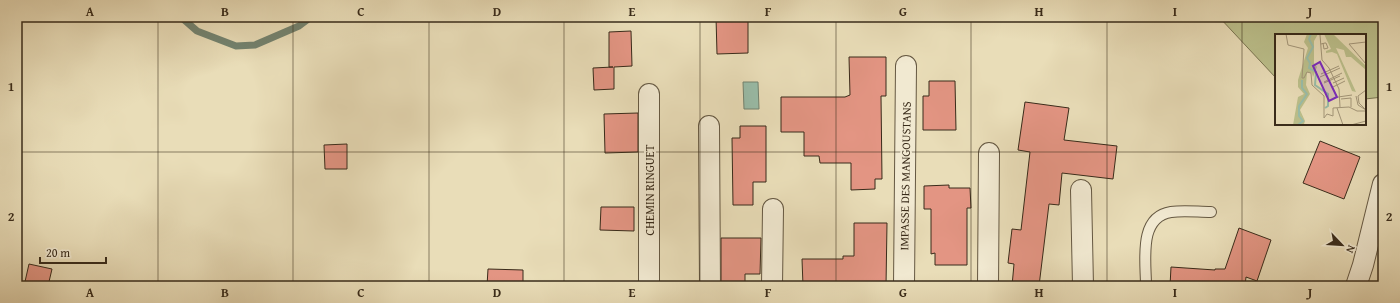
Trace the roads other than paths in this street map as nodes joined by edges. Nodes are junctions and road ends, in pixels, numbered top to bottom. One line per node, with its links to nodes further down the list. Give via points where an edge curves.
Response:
1 (906, 66): 12 (street, IMPASSE DES MANGOUSTANS)
2 (649, 94): 9 (street, CHEMIN RINGUET)
3 (710, 126): 10 (street)
4 (989, 153): 13 (street)
5 (1383, 184): 16 (street)
6 (1081, 190): 14 (street)
7 (773, 209): 11 (street)
8 (1211, 212): 15 (lane, via 1171,212 1158,216 1151,223 1146,251)
9 (649, 286)
10 (710, 286)
11 (772, 286)
12 (904, 286)
13 (988, 286)
14 (1083, 286)
15 (1146, 286)
16 (1356, 286)

